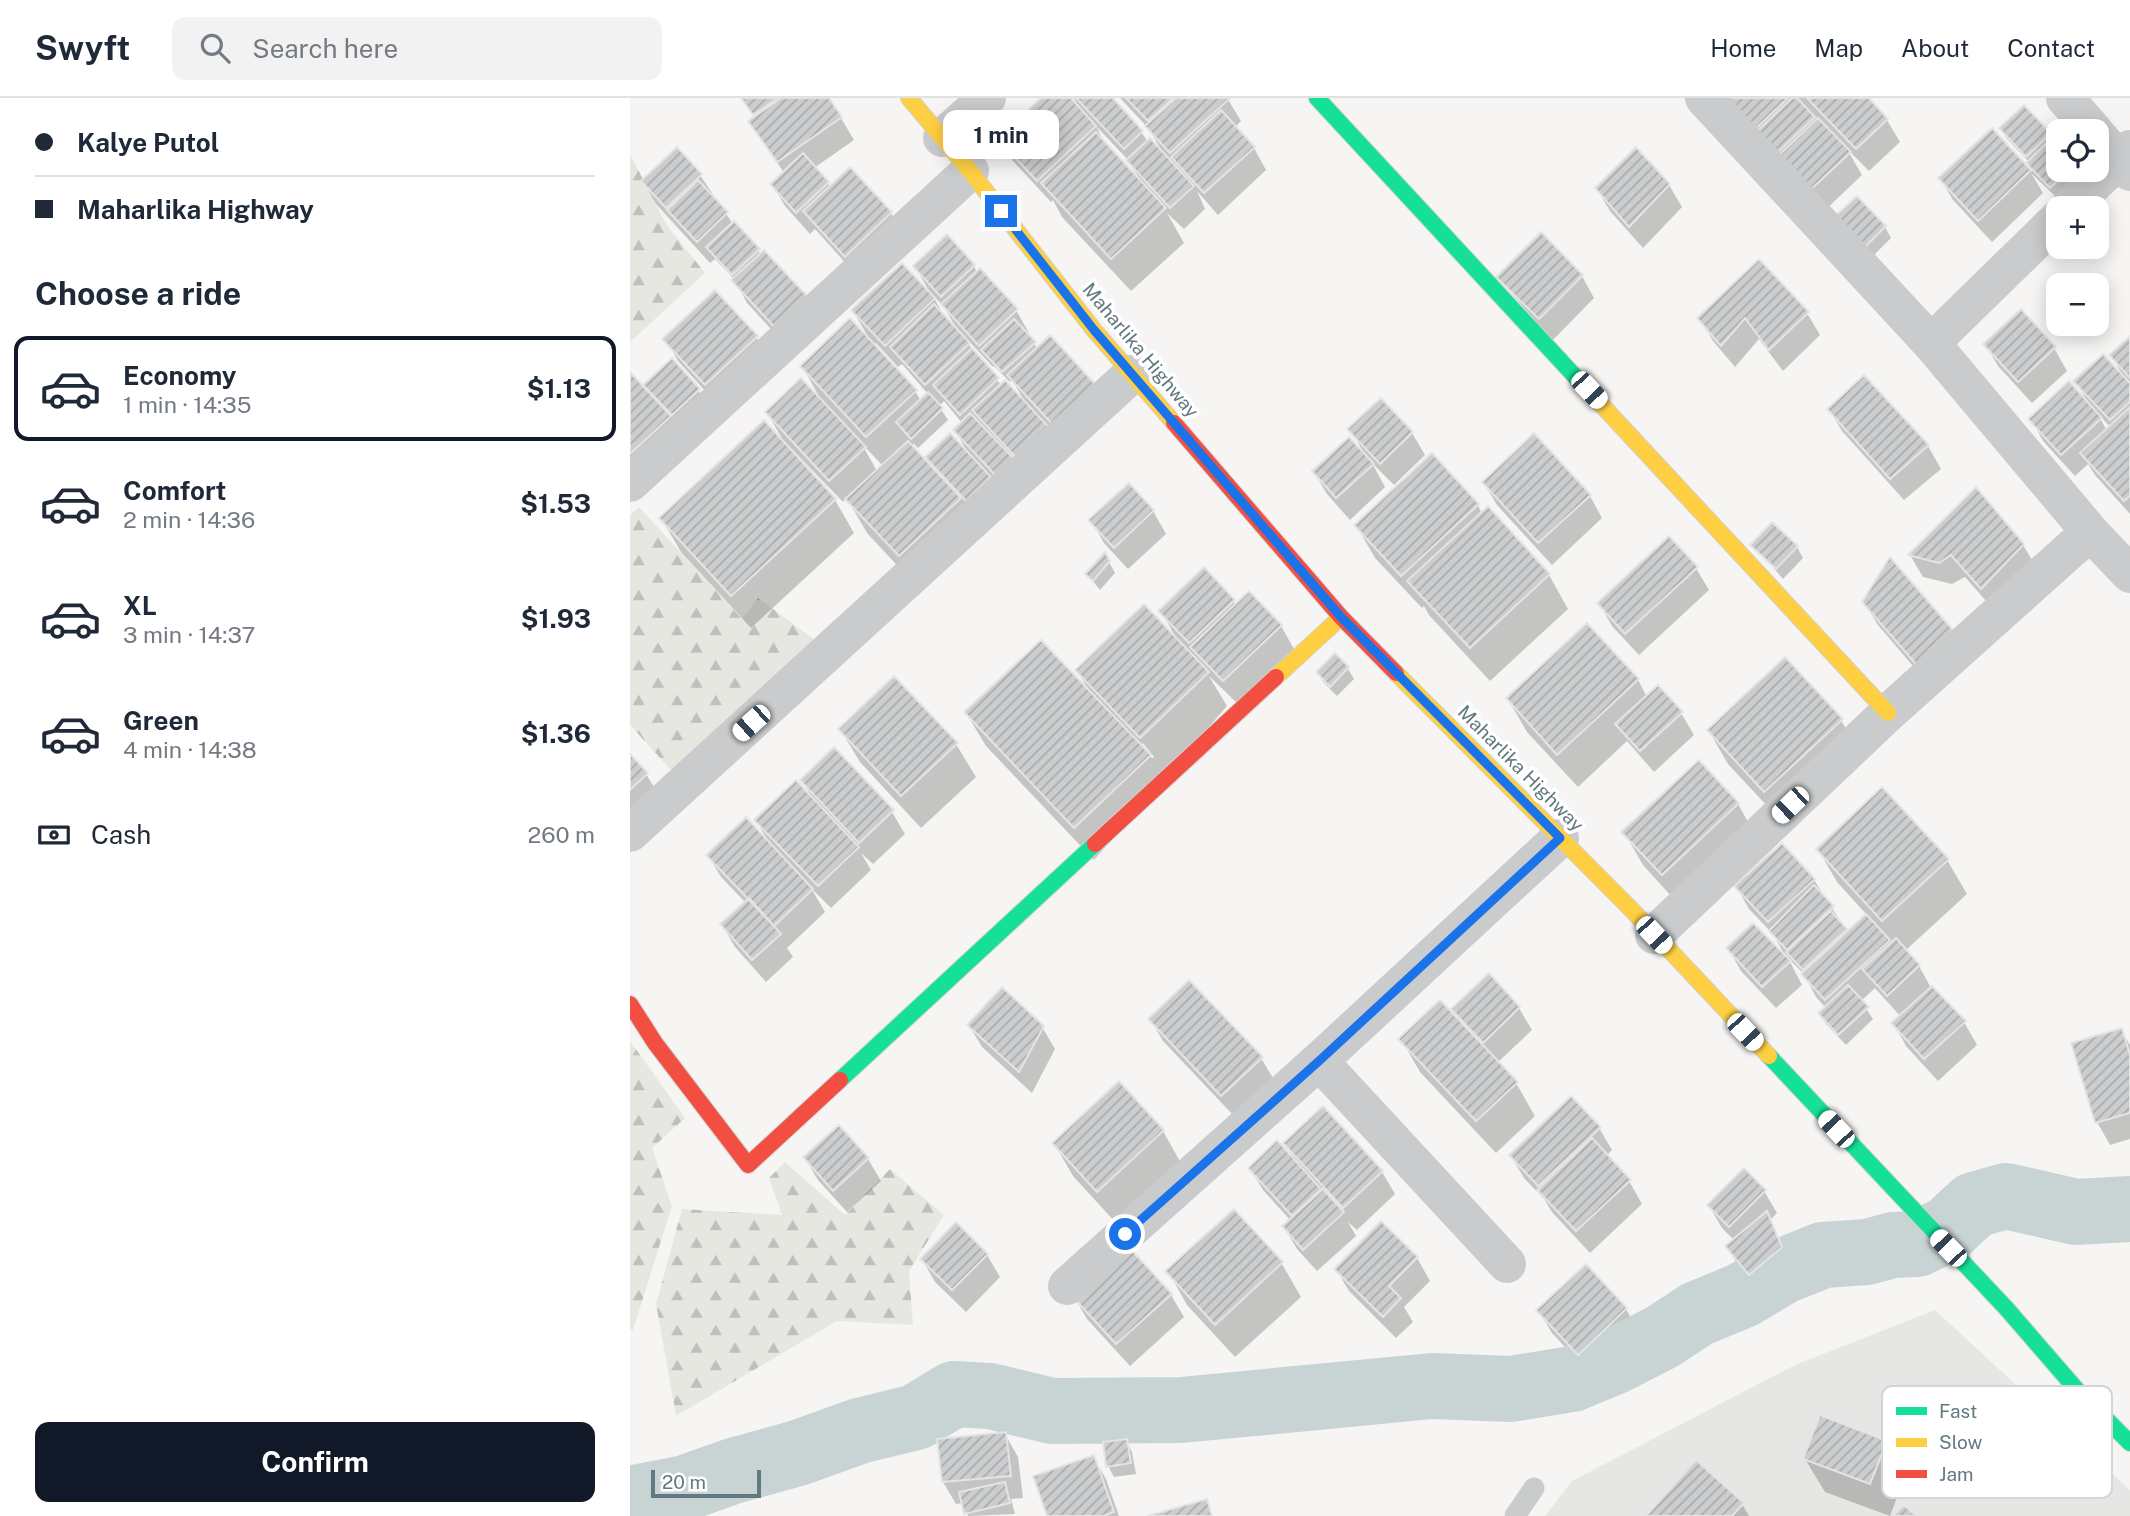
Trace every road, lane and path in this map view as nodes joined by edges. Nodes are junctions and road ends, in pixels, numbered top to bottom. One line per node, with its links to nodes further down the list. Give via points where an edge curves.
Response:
1 (909, 98): 6 (main road, Maharlika Highway)
2 (987, 98): 6 (street)
3 (1317, 98): 17 (main road)
4 (1704, 98): 11 (street)
5 (2065, 98): 7 (street)
6 (942, 138): 8 (main road, Maharlika Highway)
7 (2114, 149): 9 (street)
8 (970, 171): 12 (main road, Maharlika Highway); 13 (street)
9 (2078, 196)
10 (2046, 231): 11 (street)
11 (1931, 343): 14 (street)
12 (1132, 374): 16 (main road, Maharlika Highway); 18 (street)
13 (630, 483)
14 (2091, 532): 15 (street); 17 (street)
15 (2127, 565)
16 (1341, 617): 19 (main road, Maharlika Highway); 21 (main road, via 748,1165)
17 (1888, 713): 20 (street)
18 (630, 834)
19 (1560, 838): 20 (main road, Maharlika Highway); 22 (street)
20 (1654, 935): 25 (main road, Maharlika Highway, via 2006,1308)
21 (630, 1004)
22 (1319, 1061): 23 (street); 24 (street)
23 (1507, 1264)
24 (1067, 1286)
25 (2074, 1386)
26 (2112, 1425): 27 (main road, Maharlika Highway)
27 (2130, 1443)
28 (1535, 1488): 29 (lane)
29 (1515, 1516)

